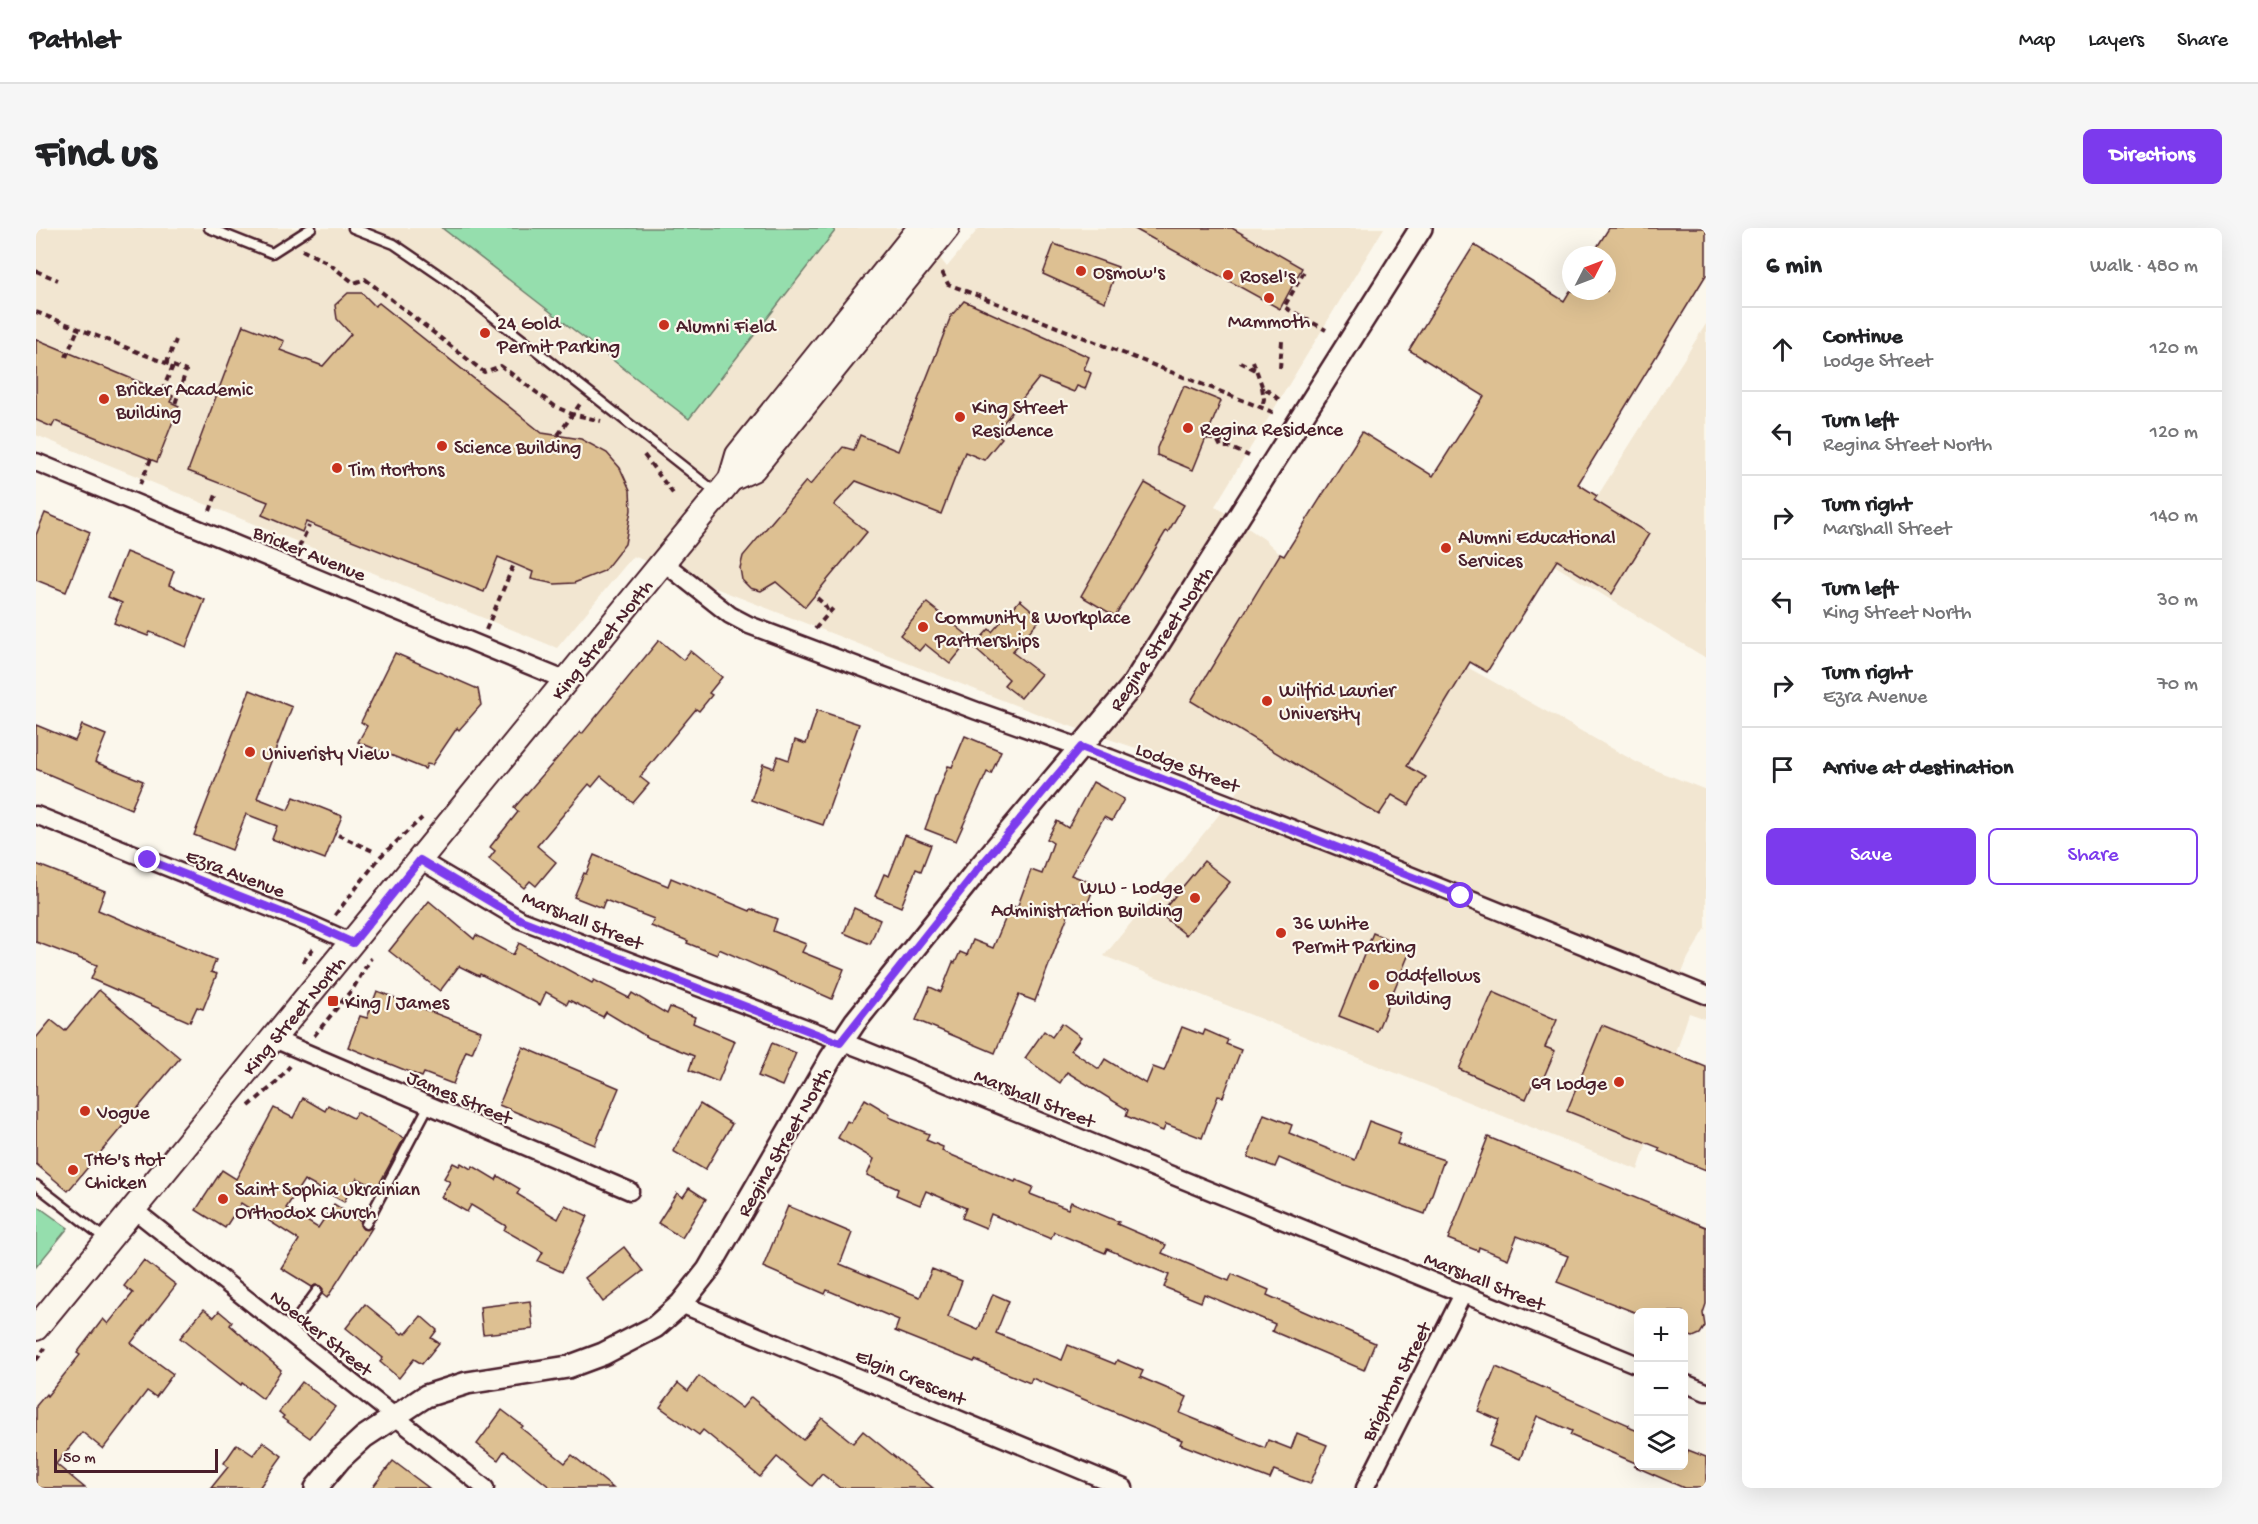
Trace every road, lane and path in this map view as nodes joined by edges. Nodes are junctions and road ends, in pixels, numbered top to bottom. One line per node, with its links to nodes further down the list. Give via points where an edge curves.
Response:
1 (209, 228): 7 (lane, via 272,254)
2 (310, 228): 7 (lane)
3 (353, 228): 26 (lane, via 394,244 428,266)
4 (920, 228): 40 (main road, King Street North, via 738,454)
5 (947, 228): 40 (main road, King Street North, via 753,469)
6 (1421, 228): 54 (street, Regina Street North, via 1132,686)
7 (287, 243): 31 (path, via 328,263 354,283 366,279 484,372 501,366 556,407)
8 (36, 270): 11 (path)
9 (942, 272): 29 (path, via 948,284)
10 (1304, 272): 14 (path, via 1284,307)
11 (58, 280)
12 (36, 312): 13 (path)
13 (78, 329): 17 (path); 20 (path)
14 (1326, 330)
15 (176, 340): 20 (path)
16 (1282, 341): 22 (path)
17 (66, 357)
18 (1240, 362): 23 (path)
19 (1253, 362): 23 (path)
20 (166, 364): 21 (path)
21 (172, 366): 25 (path); 28 (path, via 186,371)
22 (1280, 368)
23 (1256, 370): 24 (path)
24 (1262, 386): 27 (path); 29 (path)
25 (162, 391)
26 (589, 392): 31 (path); 40 (lane)
27 (1282, 402)
28 (175, 404)
29 (1262, 407): 30 (path)
30 (1275, 413)
31 (572, 414): 32 (path); 33 (path)
32 (605, 422)
33 (558, 435)
34 (1208, 438): 36 (path, via 1226,442)
35 (639, 450): 42 (path)
36 (1249, 456)
37 (151, 459): 39 (path)
38 (36, 462): 52 (street, Bricker Avenue)
39 (141, 484)
40 (724, 487): 46 (main road, King Street North)
41 (216, 495): 43 (path)
42 (674, 495)
43 (210, 512)
44 (309, 526): 45 (path)
45 (299, 547)
46 (663, 562): 53 (main road, King Street North); 54 (street, Lodge Street, via 730,615 749,625)
47 (514, 564): 52 (path)
48 (817, 598): 50 (path)
49 (835, 606): 50 (path)
50 (829, 614): 51 (path)
51 (815, 629)
52 (480, 644): 53 (street, Bricker Avenue)
53 (567, 681): 59 (main road, King Street North)
54 (1081, 747): 62 (street, Lodge Street); 65 (street, Regina Street North)
55 (428, 812): 60 (path, via 381,856)
56 (36, 815): 61 (street, Ezra Avenue)
57 (338, 835): 58 (path)
58 (373, 851)
59 (420, 860): 61 (main road, King Street North); 65 (street, Marshall Street, via 521,920)
60 (333, 917)
61 (363, 947): 63 (main road, King Street North); 64 (path, King Street North, via 354,987)
62 (1706, 995)
63 (273, 1039): 66 (street, James Street); 69 (main road, King Street North)
64 (311, 1040)
65 (840, 1043): 73 (street, Marshall Street); 74 (street, Regina Street North, via 708,1270)
66 (429, 1105): 68 (street, James Street); 70 (lane)
67 (36, 1185): 71 (lane)
68 (630, 1191)
69 (133, 1209): 71 (main road, King Street North); 76 (street, Noecker Street)
70 (366, 1224)
71 (108, 1240): 75 (main road, King Street North)
72 (317, 1291): 76 (lane)
73 (1463, 1294): 77 (street, Marshall Street); 84 (street, Brighton Street)
74 (681, 1304): 80 (street, Regina Street North, via 655,1327 594,1357 568,1367 446,1389 426,1396); 83 (street, Elgin Crescent)
75 (36, 1328)
76 (287, 1332): 80 (street, Noecker Street)
77 (1634, 1363)
78 (1688, 1385): 79 (street)
79 (1706, 1392)
80 (394, 1416): 81 (street, Regina Street North, via 340,1459); 82 (street, Noecker Street)
81 (316, 1488)
82 (485, 1488)
83 (1124, 1488)
84 (1365, 1488)

